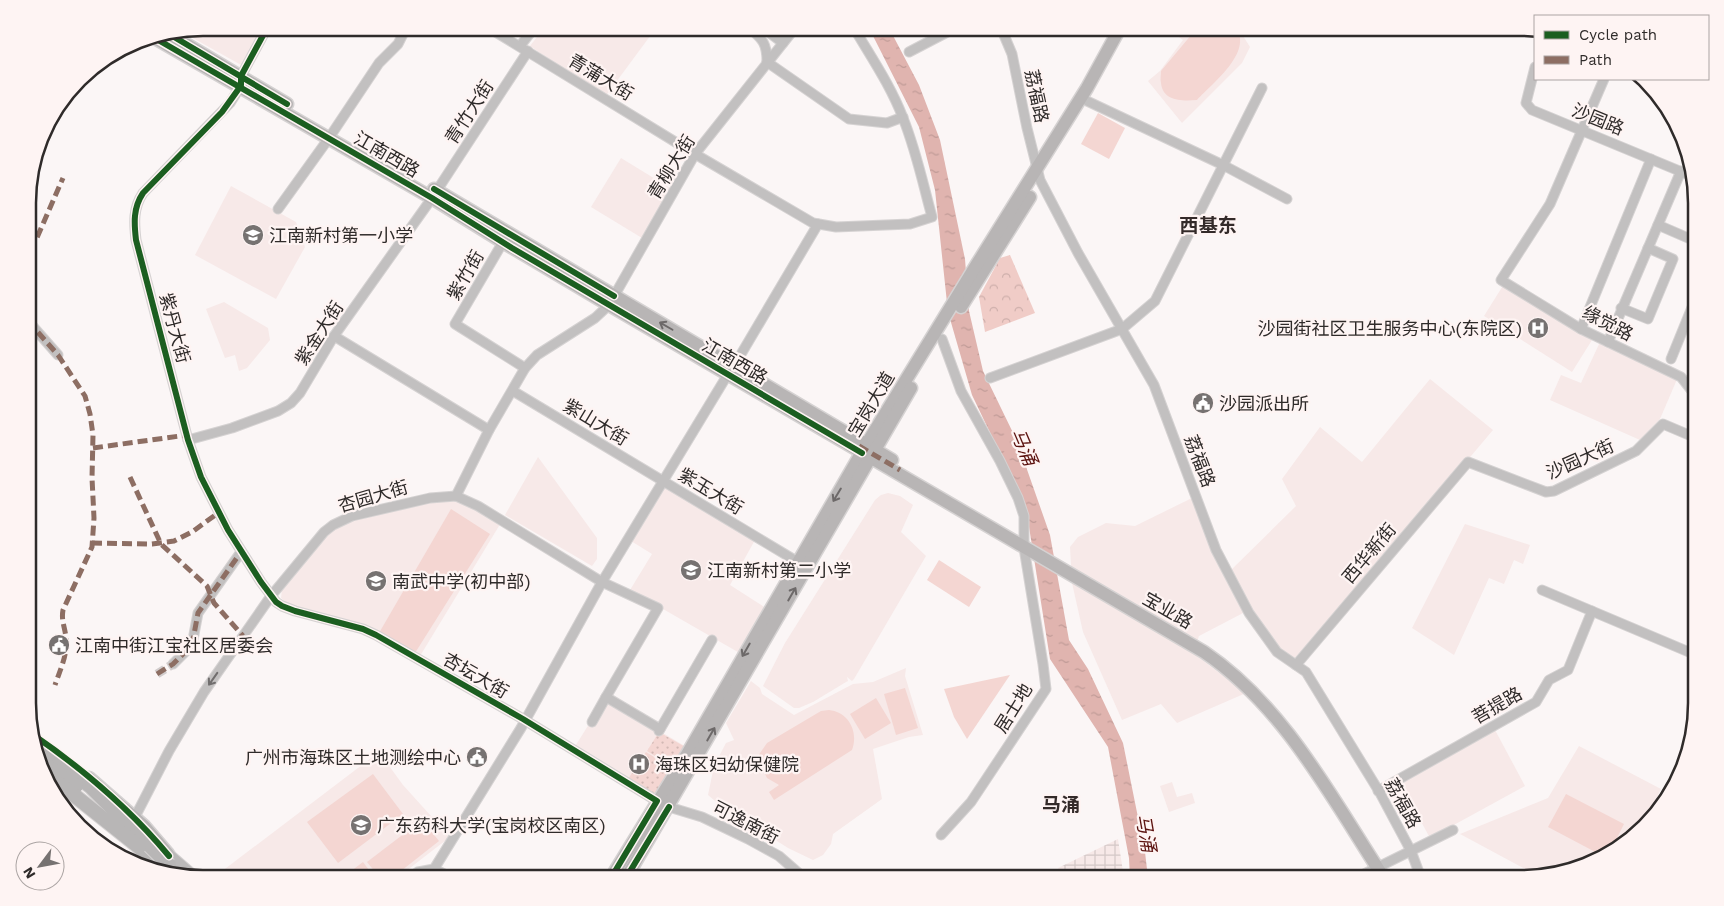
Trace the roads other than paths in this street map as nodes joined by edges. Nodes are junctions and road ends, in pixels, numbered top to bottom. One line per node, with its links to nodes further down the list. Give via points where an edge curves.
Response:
1 (859, 36): 24 (street)
2 (939, 36): 17 (street)
3 (1005, 36): 32 (street, 荔福路, via 1012,54)
4 (1115, 36): 32 (main road, 宝岗大道)
5 (1124, 36): 23 (main road, 宝岗大道)
6 (263, 37): 21 (street, 紫丹大街)
7 (402, 37): 26 (street, via 379,63)
8 (504, 37): 16 (street, 青蒲大街)
9 (530, 37): 16 (street, 青竹大街)
10 (759, 37): 18 (street, via 767,47)
11 (774, 37): 15 (street)
12 (788, 37): 15 (street, 青柳大街)
13 (176, 38): 21 (main road)
14 (162, 41): 21 (main road, 江南西路)
15 (783, 43): 18 (street, 青柳大街)
16 (524, 49): 27 (street, 青蒲大街); 33 (street, 青竹大街)
17 (909, 52)
18 (767, 62): 24 (street, via 849,119 887,123); 27 (street, 青柳大街)
19 (1534, 71): 25 (street, 沙园路, via 1526,103 1532,110)
20 (1604, 80): 25 (street)
21 (241, 82): 26 (main road, 江南西路); 60 (street, 紫丹大街, via 222,112 143,193 135,210 136,240)
22 (1262, 88): 29 (street)
23 (1087, 101): 29 (street); 32 (main road, 宝岗大道)
24 (903, 117): 36 (street, 青蒲大街, via 932,217 910,224 836,227)
25 (1582, 130): 28 (street, 沙园路); 45 (street, 缘觉路, via 1550,204 1501,280)
26 (331, 135): 33 (main road, 江南西路); 35 (street)
27 (695, 154): 36 (street, 青蒲大街, via 793,213); 41 (street, 青柳大街)
28 (1651, 159): 30 (street, 沙园路); 45 (street)
29 (1223, 166): 34 (street); 44 (street, via 1155,301)
30 (1681, 171): 31 (street, 沙园路); 37 (street)
31 (1684, 173)
32 (1039, 174): 44 (street, 荔福路, via 1078,253); 48 (main road, 宝岗大道); 54 (main road, 宝岗大道, via 977,264)
33 (434, 194): 39 (main road, 江南西路); 41 (main road); 47 (street, 紫金大街)
34 (1287, 199)
35 (278, 209)
36 (818, 224): 53 (street, 紫玉大街)
37 (1658, 225): 38 (street); 40 (street)
38 (1688, 238)
39 (503, 242): 41 (main road, 江南西路); 52 (street, 紫竹街, via 455,324)
40 (1648, 248): 42 (street); 42 (street, via 1673,259 1648,319)
41 (612, 300): 52 (street, via 595,318); 53 (main road, 江南西路)
42 (1622, 308): 49 (street)
43 (1688, 317): 51 (street)
44 (1122, 329): 55 (street); 75 (street, 荔福路, via 1154,385 1216,550 1249,613 1276,652)
45 (1581, 329): 49 (street, 缘觉路)
46 (37, 332): 50 (street)
47 (334, 336): 58 (street); 60 (street, 紫金大街, via 291,403 232,428)
48 (942, 339): 54 (main road, 宝岗大道); 65 (street, 居士地, via 962,391 1018,498 1024,516)
49 (1608, 342): 56 (street, 缘觉路, via 1681,377)
50 (58, 354)
51 (1671, 358)
52 (525, 368): 57 (street)
53 (731, 370): 61 (main road, 江南西路); 63 (street, 紫玉大街)
54 (914, 375): 61 (main road, 宝岗大道)
55 (990, 378)
56 (1688, 386)
57 (512, 391): 58 (street); 63 (street, 紫山大街)
58 (489, 430): 64 (street)
59 (1688, 435): 62 (street, 沙园大街, via 1663,424 1636,451 1546,492)
60 (188, 440): 66 (street, 紫丹大街, via 201,478)
61 (868, 452): 65 (main road, 宝业路); 67 (main road, 宝岗大道, one-way to 67); 87 (main road, 宝岗大道, one-way to 61)
62 (1468, 462): 75 (street, 西华新街)
63 (663, 481): 67 (street, 紫玉大街); 68 (street)
64 (456, 496): 68 (street, via 478,506); 70 (street, 杏园大街, via 406,502 342,520 324,532)
65 (1025, 542): 90 (street, 居士地, via 1046,689 971,802); 98 (main road, 宝业路, via 1204,652 1247,686 1296,743)
66 (241, 552): 70 (street, 紫丹大街); 74 (street, via 198,613 192,645)
67 (798, 562): 87 (main road, 宝岗大道, one-way to 87, via 686,756)
68 (602, 582): 76 (street, via 658,608); 77 (street)
69 (1542, 590): 71 (street)
70 (271, 596): 77 (street, 杏坛大街, via 295,612 376,635); 88 (street, one-way to 88, via 204,692)
71 (1592, 612): 73 (street); 85 (street, 菩提路, via 1568,670 1549,680 1536,702)
72 (712, 640): 76 (street, via 660,730)
73 (1688, 652)
74 (173, 664)
75 (1296, 665): 85 (street, 荔福路, via 1306,672)
76 (606, 697): 78 (street)
77 (525, 721): 87 (street, 杏坛大街); 97 (street)
78 (592, 722)
79 (41, 742): 86 (main road, via 69,761)
80 (42, 744): 95 (highway, bridge, via 91,787)
81 (48, 764): 86 (main road)
82 (48, 764): 93 (highway, bridge, via 97,802)
83 (57, 784): 86 (main road)
84 (59, 787): 92 (highway, bridge, via 99,813)
85 (1378, 791): 91 (street, 荔福路)
86 (93, 800): 88 (main road); 94 (main road)
87 (663, 804): 102 (main road, 宝岗大道); 103 (main road, 宝岗大道); 104 (street, 可逸南街, via 702,816 779,856)
88 (135, 817): 96 (main road)
89 (1453, 830): 91 (street)
90 (941, 835)
91 (1412, 851): 99 (street); 100 (street, 荔福路)
92 (161, 864)
93 (162, 864)
94 (162, 864)
95 (163, 865)
96 (164, 865)
97 (434, 869): 101 (street)
98 (1380, 869)
99 (1382, 869)
100 (1418, 869)
101 (430, 870)
102 (617, 870)
103 (630, 870)
104 (794, 870)

